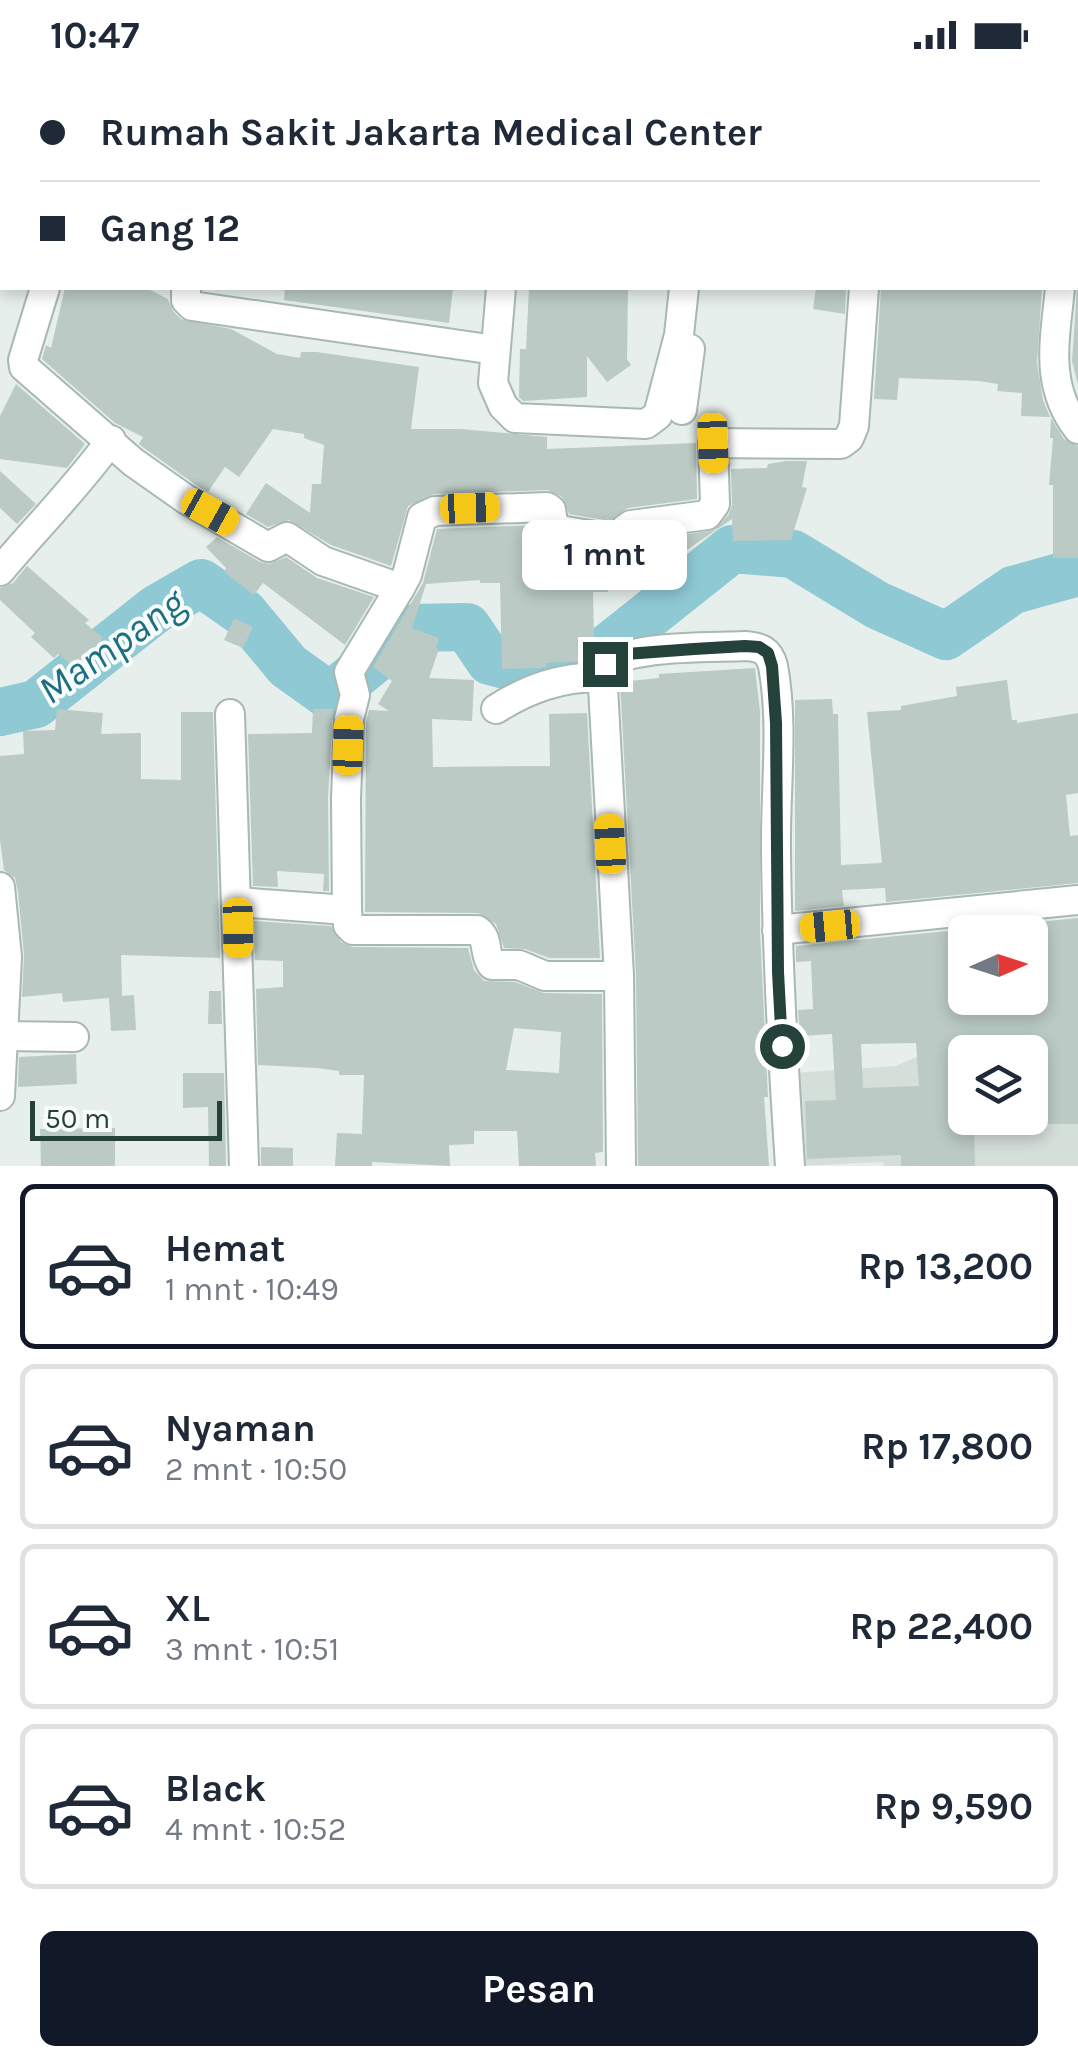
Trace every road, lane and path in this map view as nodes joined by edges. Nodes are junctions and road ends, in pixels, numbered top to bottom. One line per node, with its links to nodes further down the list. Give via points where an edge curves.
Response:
1 (45, 290): 11 (street, via 24,367)
2 (186, 290): 8 (street, via 192,306)
3 (501, 290): 8 (street)
4 (684, 290): 8 (street, via 658,415 646,424 515,418 496,393)
5 (697, 290): 9 (street)
6 (864, 290): 13 (street, via 854,426 841,444 713,443 715,504 707,515 631,525 614,539 558,530 547,507 435,510 422,517)
7 (1060, 290): 10 (street, via 1054,371 1061,406)
8 (495, 350)
9 (682, 410)
10 (1078, 429)
11 (112, 440): 12 (street); 13 (street, via 187,500 268,547 287,537 323,561)
12 (0, 571)
13 (400, 588): 20 (street, via 352,684)
14 (601, 678): 15 (street, via 564,679); 22 (street, via 605,664 626,654 745,646 768,653 776,723); 23 (street)
15 (496, 709)
16 (230, 714): 19 (street)
17 (0, 887): 21 (street)
18 (1078, 900): 22 (street)
19 (237, 902): 20 (street); 27 (street)
20 (347, 910): 23 (street, via 352,930 477,930 492,965 519,965 546,976)
21 (2, 928): 24 (street)
22 (777, 930): 29 (street)
23 (619, 976): 28 (street)
24 (4, 1036): 25 (street); 26 (street)
25 (74, 1038)
26 (0, 1096)
27 (244, 1166)
28 (621, 1166)
29 (790, 1166)

